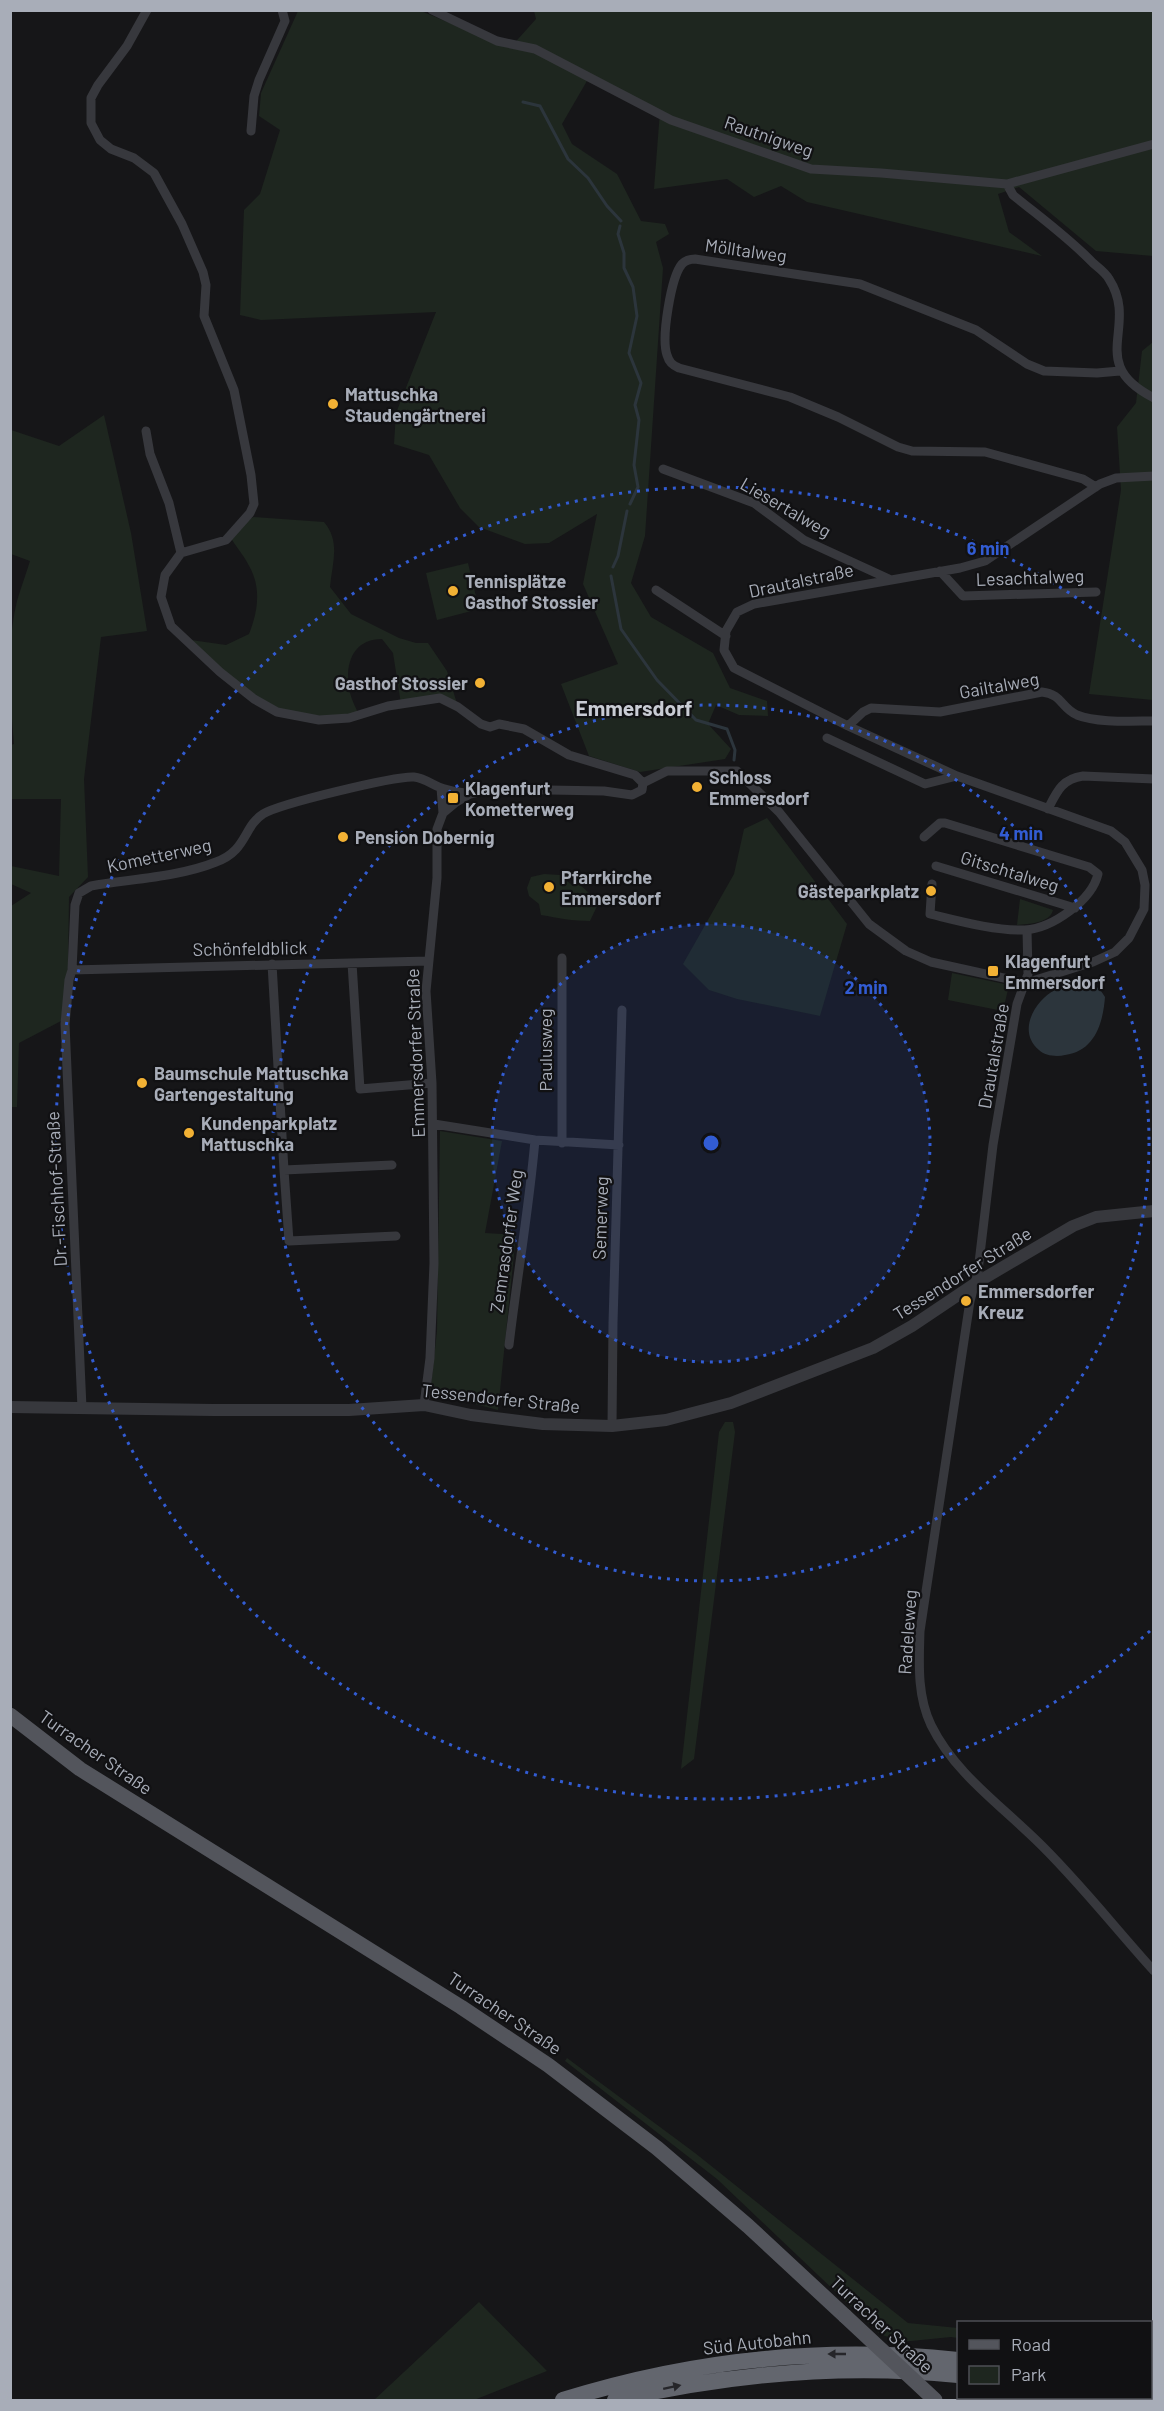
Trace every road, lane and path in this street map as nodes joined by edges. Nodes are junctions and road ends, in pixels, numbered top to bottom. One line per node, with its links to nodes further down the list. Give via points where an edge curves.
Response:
1 (147, 10): 13 (street, via 91,98 91,123 100,140 111,149 134,158 154,173 203,272 204,316 234,390 254,504 226,540)
2 (282, 10): 4 (street, via 285,21 254,96)
3 (432, 10): 6 (street, Rautnigweg, via 497,41 535,49 672,120 811,169)
4 (251, 131)
5 (1154, 144): 6 (street, Rautnigweg)
6 (1008, 184): 7 (street, via 1013,195 1081,250 1109,279 1119,310)
7 (1120, 371): 8 (street, via 1139,391); 12 (street, Mölltalweg, via 1044,371 976,330 860,284 695,259 688,259 680,267 669,308 666,352 669,361 679,368 790,397 912,451 985,452 1083,479)
8 (1154, 398)
9 (146, 431): 13 (street)
10 (663, 469): 15 (street, Liesertalweg, via 754,503 804,540)
11 (1154, 476): 12 (street, Drautalstraße, via 1116,478)
12 (1096, 487): 14 (street, Drautalstraße, via 985,561)
13 (181, 553): 24 (street, via 165,575 161,597 171,626 220,672 278,712 319,720 349,718 388,706 440,698 481,724 524,729 569,755 635,775)
14 (940, 571): 15 (street, Drautalstraße); 17 (street, Lesachtalweg, via 963,596)
15 (889, 579): 18 (street, Drautalstraße, via 754,604 737,612)
16 (656, 590): 18 (street)
17 (1096, 592)
18 (726, 636): 20 (street, Drautalstraße, via 724,650 734,668)
19 (1154, 721): 20 (street, Gailtalweg, via 1078,715 1052,693 1042,692 940,712 871,708)
20 (848, 726): 22 (street, Drautalstraße)
21 (826, 738): 22 (street, via 925,784)
22 (957, 776): 27 (street, Drautalstraße)
23 (1154, 779): 27 (street, via 1073,777 1058,789)
24 (643, 783): 26 (street, via 642,790 632,795 506,788); 40 (street, via 667,771 737,771 779,812 869,924 892,941 931,962)
25 (441, 788): 26 (street, Kometterweg); 28 (street); 39 (street, Kometterweg, via 423,779 407,777 314,798 260,816 242,844 217,862 91,886 79,893 75,905)
26 (470, 794): 28 (street)
27 (1048, 809): 33 (street, Drautalstraße, via 1097,825 1125,842 1142,870)
28 (443, 813): 36 (street, Emmersdorfer Straße, via 436,836 437,878)
29 (924, 837): 32 (street, via 945,823 1089,867 1098,874 1095,885)
30 (936, 866): 32 (street, Gitschtalweg)
31 (932, 884): 34 (street, via 930,914)
32 (1075, 908): 34 (street)
33 (1149, 908): 40 (street, Drautalstraße, via 1115,952)
34 (1027, 930): 40 (street)
35 (561, 958): 45 (street, Paulusweg)
36 (428, 961): 37 (street, Schönfeldblick); 42 (street, Emmersdorfer Straße)
37 (352, 963): 38 (street, Schönfeldblick); 42 (street, via 360,1089)
38 (272, 964): 39 (street, Schönfeldblick); 48 (street)
39 (72, 970): 55 (street, Dr.-Fischhof-Straße, via 65,1024)
40 (1026, 983): 51 (street, Drautalstraße, via 1017,1004 993,1145)
41 (622, 1010): 46 (street, Semerweg)
42 (432, 1083): 43 (street, Emmersdorfer Straße)
43 (434, 1124): 44 (street); 53 (street, Emmersdorfer Straße, via 433,1296)
44 (535, 1140): 45 (street); 52 (street, Zemrasdorfer Weg)
45 (562, 1143): 46 (street)
46 (619, 1145): 56 (street, Semerweg)
47 (392, 1165): 48 (street)
48 (284, 1170): 50 (street, via 289,1241)
49 (1154, 1211): 51 (street, Tessendorfer Straße, via 1096,1217 1073,1226)
50 (396, 1236)
51 (976, 1283): 56 (street, Tessendorfer Straße, via 873,1348 731,1403 666,1420); 58 (street, Radeleweg, via 970,1301 920,1631 918,1679 923,1703 946,1749 967,1775 1036,1839)
52 (509, 1346)
53 (424, 1405): 55 (street, Tessendorfer Straße, via 349,1410); 56 (street, Tessendorfer Straße, via 543,1424)
54 (10, 1407): 55 (street, Tessendorfer Straße)
55 (82, 1408)
56 (612, 1426)
57 (10, 1715): 63 (main road, Turracher Straße, bridge, via 80,1770 462,2007 548,2065 657,2148)
58 (1154, 1971)
59 (957, 2360): 61 (highway, Süd Autobahn, one-way to 61, via 902,2354 828,2354 753,2360 680,2371)
60 (957, 2375): 62 (highway, Süd Autobahn, one-way to 60, via 760,2374 878,2369)
61 (563, 2400)
62 (615, 2400)
63 (935, 2400)

